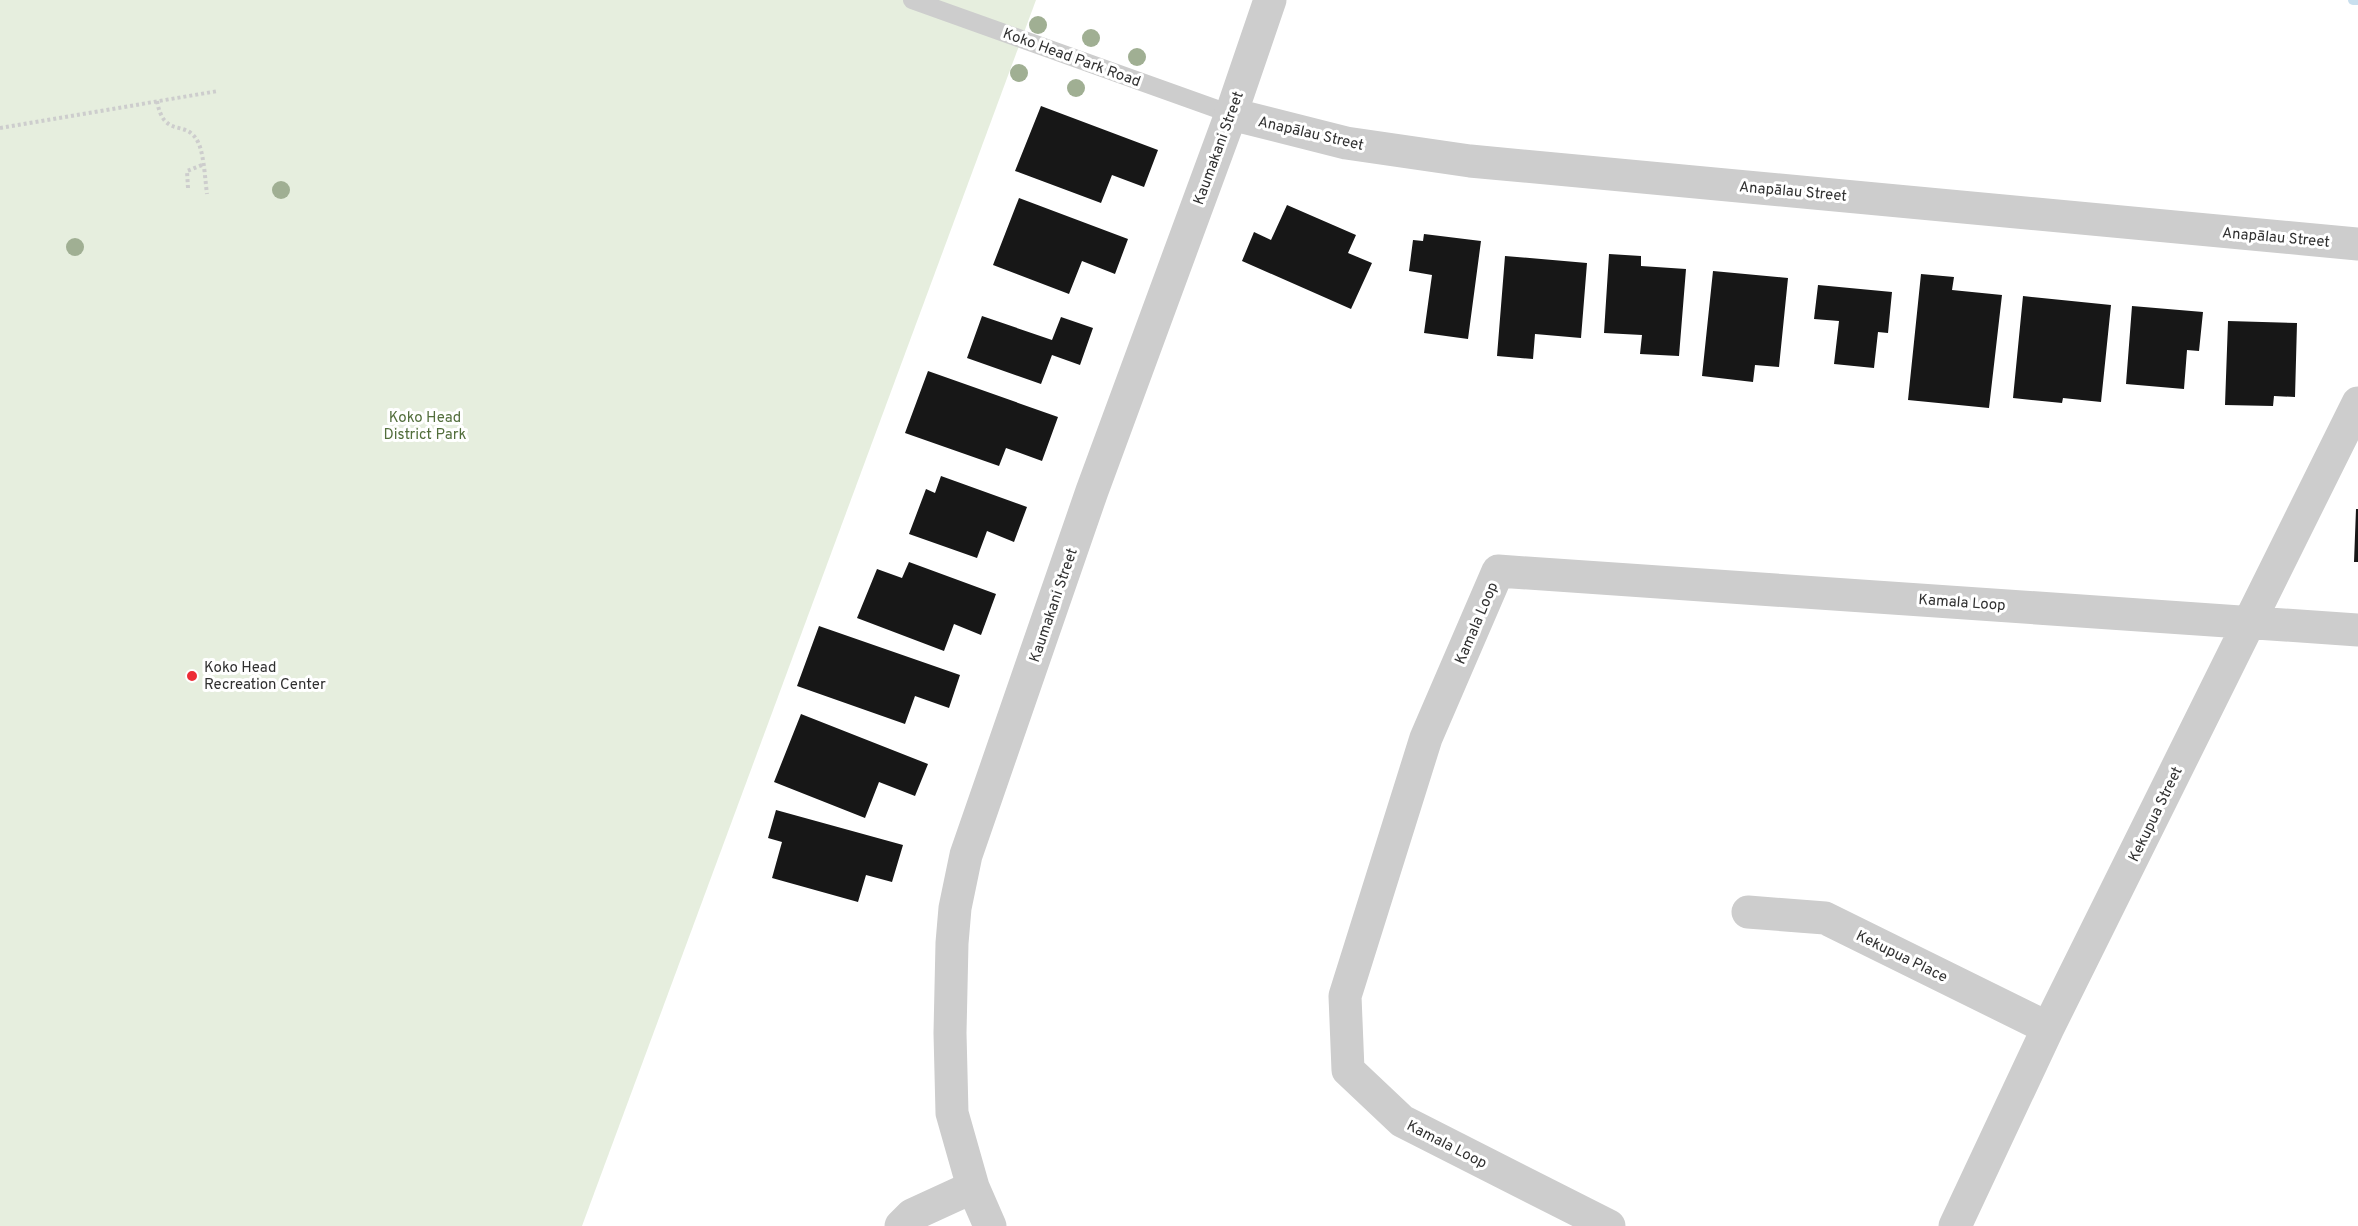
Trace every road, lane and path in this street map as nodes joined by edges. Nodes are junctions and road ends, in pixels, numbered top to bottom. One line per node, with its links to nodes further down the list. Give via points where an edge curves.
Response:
1 (912, 0): 5 (lane, Koko Head Park Road)
2 (1270, 0): 5 (street, Kaumakani Street)
3 (218, 91): 4 (path)
4 (157, 101): 6 (path); 7 (path, via 165,122 188,131 199,143)
5 (1231, 114): 10 (street, Anapālau Street, via 1346,142 1470,161); 16 (street, Kaumakani Street, via 1092,491 966,855 955,908 950,1044 952,1113)
6 (0, 128)
7 (202, 165): 8 (path, via 188,171); 9 (path)
8 (188, 188)
9 (207, 194)
10 (2358, 244)
11 (2358, 403): 12 (street, Kekupua Street)
12 (2251, 621): 13 (street); 15 (street, Kekupua Street); 19 (street, Kamala Loop, via 1498,571 1426,738 1345,996 1348,1070 1402,1121)
13 (2358, 630)
14 (1748, 912): 15 (street, Kekupua Place, via 1825,918)
15 (2048, 1028): 20 (street, Kekupua Street)
16 (973, 1187): 17 (street, via 912,1215); 18 (street, Kaumakani Street)
17 (901, 1226)
18 (990, 1226)
19 (1609, 1226)
20 (1954, 1226)

